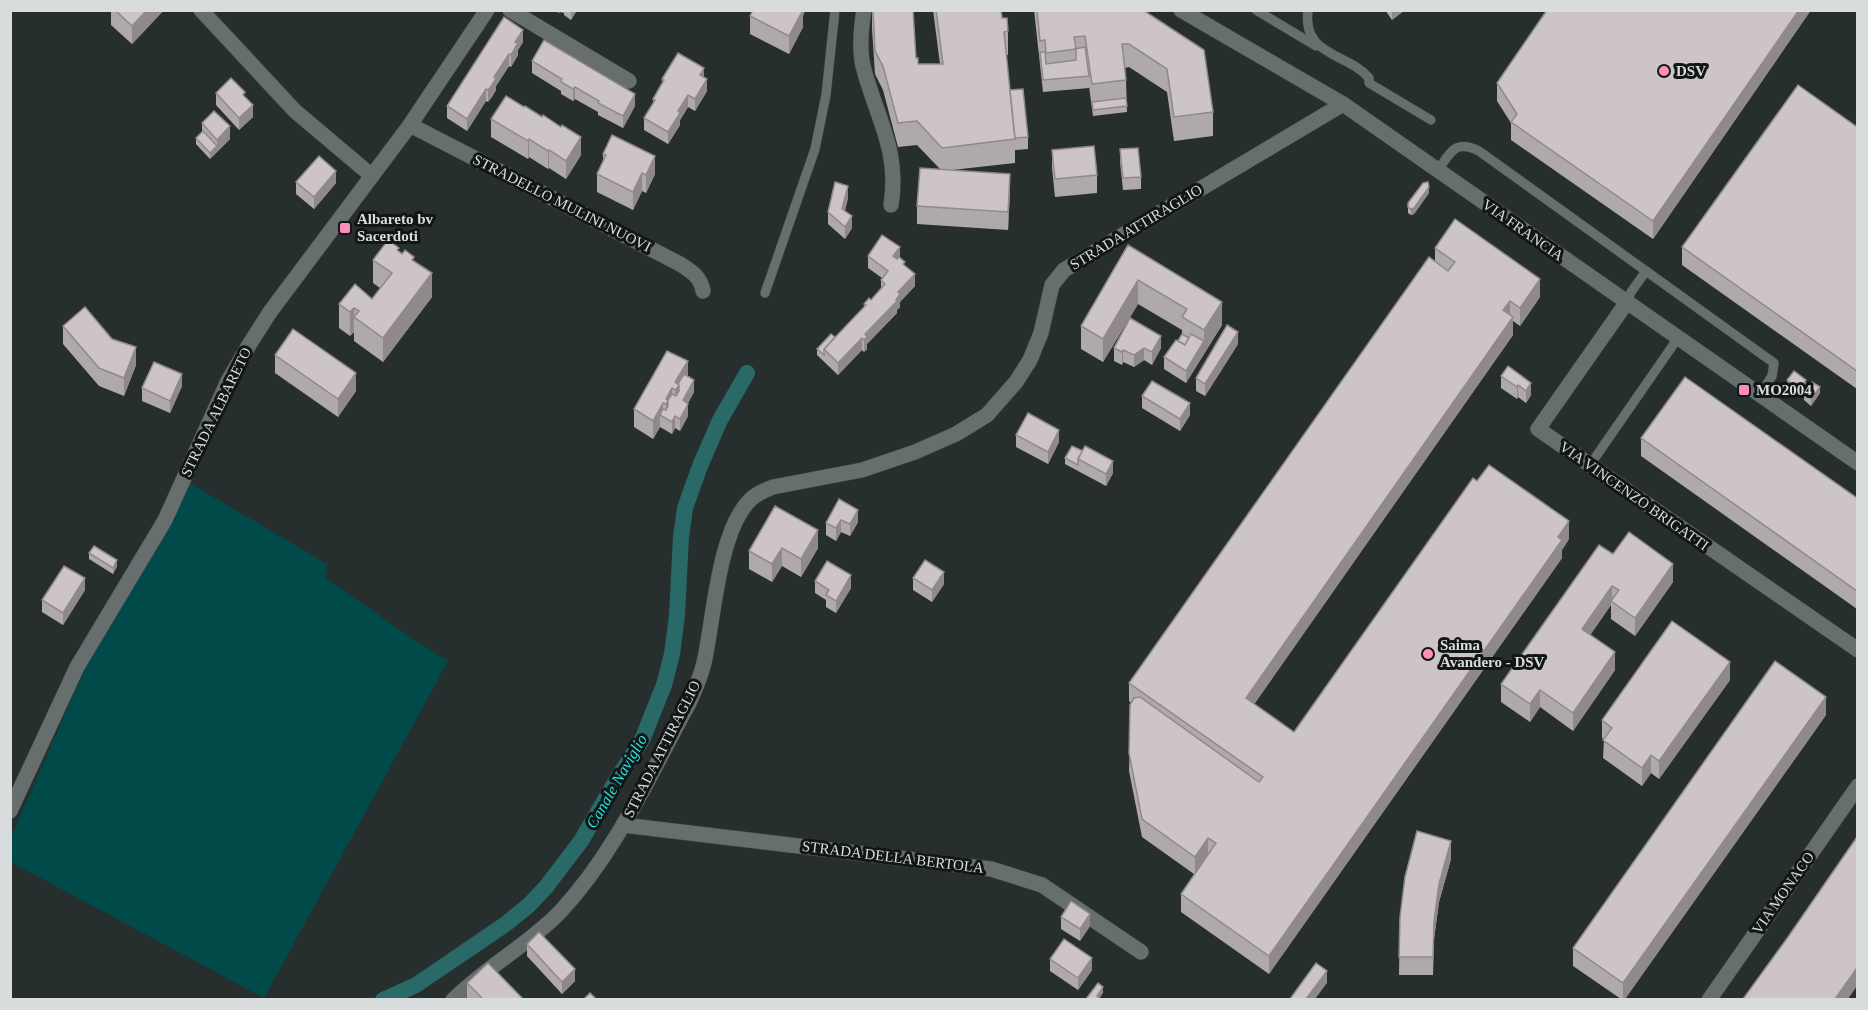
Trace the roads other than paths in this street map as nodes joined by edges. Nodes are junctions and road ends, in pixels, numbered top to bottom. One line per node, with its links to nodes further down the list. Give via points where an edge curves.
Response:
1 (201, 10): 15 (street, via 295,111)
2 (487, 10): 13 (street, STRADA ALBARETO)
3 (510, 10): 10 (street)
4 (835, 10): 19 (lane, via 826,95 815,149)
5 (864, 10): 16 (street, via 863,64 892,159)
6 (1181, 10): 11 (street, VIA FRANCIA)
7 (1256, 10): 9 (lane)
8 (1308, 10): 9 (lane, via 1311,36)
9 (1321, 48): 12 (lane)
10 (629, 81)
11 (1343, 104): 14 (street, VIA FRANCIA); 28 (street, STRADA ATTIRAGLIO, via 1064,270 1052,285 1030,360 987,415 915,452 862,470 773,487 750,500 727,542 696,688)
12 (1431, 120)
13 (410, 125): 15 (street, STRADA ALBARETO); 18 (street, STRADELLO MULINI NUOVI, via 680,264 694,273)
14 (1438, 171): 17 (lane, via 1453,149 1471,147); 20 (street, VIA FRANCIA)
15 (372, 176): 27 (street, STRADA ALBARETO, via 270,312 228,381 165,520 77,667)
16 (891, 205)
17 (1646, 271): 20 (lane); 22 (lane, via 1774,363 1772,376)
18 (703, 291)
19 (765, 293)
20 (1627, 302): 21 (street, VIA FRANCIA); 24 (street, VIA VINCENZO BRIGATTI, via 1538,429)
21 (1678, 338): 22 (street, VIA FRANCIA); 24 (lane)
22 (1760, 395): 23 (street, VIA FRANCIA)
23 (1857, 462)
24 (1590, 465): 25 (street, VIA VINCENZO BRIGATTI)
25 (1857, 650)
26 (1857, 786): 31 (street, VIA MONACO)
27 (10, 811)
28 (623, 825): 29 (street, STRADA DELLA BERTOLA, via 991,869 1042,885); 30 (street, STRADA ATTIRAGLIO, via 599,865 558,914)
29 (1141, 952)
30 (453, 999)
31 (1708, 999)

